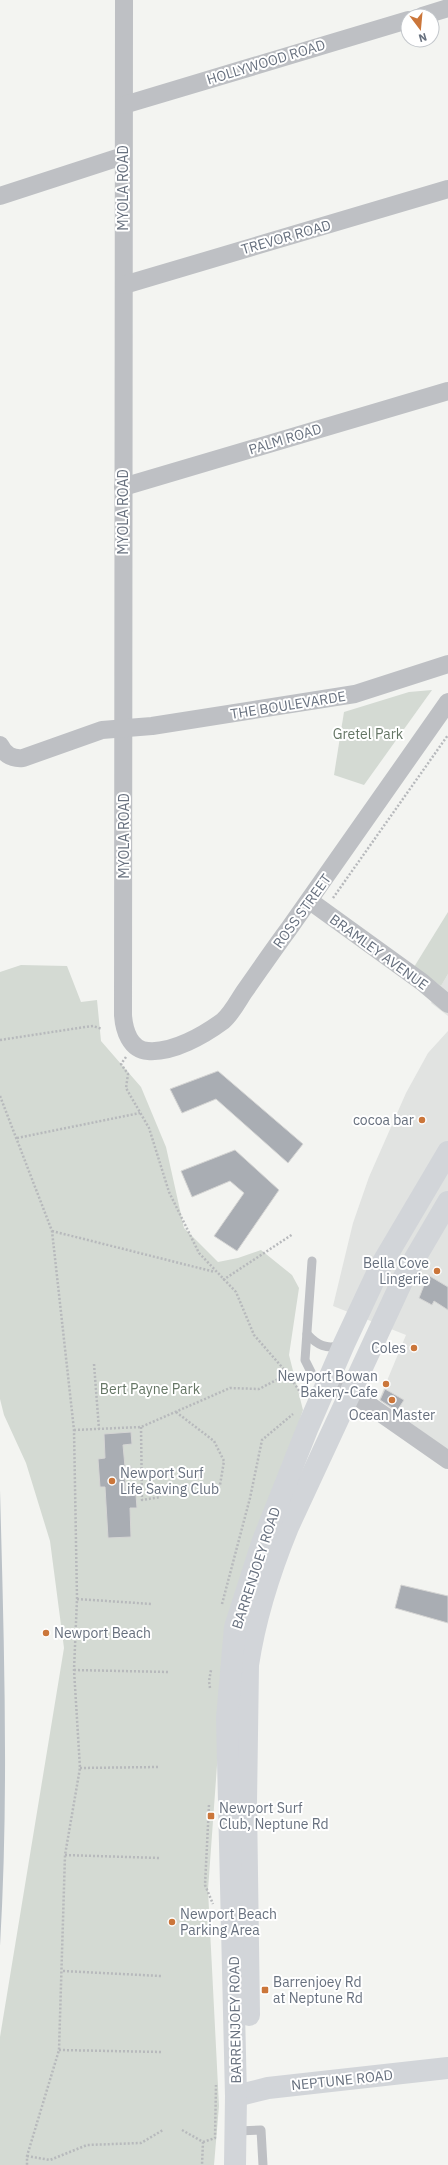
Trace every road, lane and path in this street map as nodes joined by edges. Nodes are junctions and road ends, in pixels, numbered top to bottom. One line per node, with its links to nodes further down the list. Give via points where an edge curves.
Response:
1 (124, 0): 3 (street, MYOLA ROAD)
2 (400, 22): 3 (street, HOLLYWOOD ROAD)
3 (124, 105): 4 (street, MYOLA ROAD)
4 (123, 156): 6 (street); 7 (street, MYOLA ROAD)
5 (448, 189): 7 (street, TREVOR ROAD)
6 (0, 196)
7 (124, 285): 9 (street, MYOLA ROAD)
8 (448, 390): 9 (street, PALM ROAD)
9 (123, 487): 12 (street, MYOLA ROAD)
10 (448, 664): 12 (street, THE BOULEVARDE, via 355,694)
11 (448, 702): 16 (street, ROSS STREET)
12 (125, 729): 14 (street, THE BOULEVARDE, via 102,730 23,758 12,758); 20 (street, MYOLA ROAD, via 124,1025 128,1038)
13 (448, 735): 15 (path)
14 (0, 745)
15 (332, 900)
16 (310, 901): 17 (street, BRAMLEY AVENUE, via 422,982); 20 (street, ROSS STREET, via 224,1020 173,1047 149,1051)
17 (448, 1004)
18 (102, 1029): 19 (path, via 93,1026)
19 (0, 1040)
20 (137, 1047): 22 (path, via 122,1064 128,1074 126,1088)
21 (0, 1096): 23 (path)
22 (140, 1113): 23 (path); 29 (path, via 149,1128 169,1192 199,1253)
23 (17, 1138): 26 (path)
24 (448, 1152): 32 (main road, BARRENJOEY ROAD, via 380,1267)
25 (448, 1202): 36 (main road, BARRENJOEY ROAD, via 404,1277)
26 (52, 1232): 29 (path); 43 (path, via 74,1430)
27 (293, 1234): 30 (path)
28 (312, 1261): 31 (lane)
29 (216, 1273): 30 (path)
30 (223, 1280): 34 (path, via 236,1292 254,1335)
31 (307, 1334): 32 (lane, via 314,1342 323,1346 332,1348); 35 (lane, via 305,1360 308,1369 313,1376)
32 (344, 1344): 35 (main road, BARRENJOEY ROAD)
33 (94, 1364): 39 (path)
34 (288, 1374)
35 (327, 1383): 36 (street); 56 (main road, BARRENJOEY ROAD, via 262,1543 235,1627 228,1718)
36 (352, 1393): 40 (street); 56 (main road, BARRENJOEY ROAD, via 273,1563 248,1665 246,1803 249,2064)
37 (176, 1412): 41 (path, via 214,1441 224,1461)
38 (141, 1427): 42 (path, via 142,1500)
39 (99, 1428)
40 (448, 1460)
41 (220, 1485)
42 (160, 1498)
43 (77, 1599): 44 (path); 45 (path)
44 (152, 1604)
45 (74, 1670): 46 (path); 48 (path)
46 (169, 1672)
47 (159, 1767): 48 (path)
48 (80, 1768): 49 (path)
49 (65, 1855): 50 (path); 51 (path)
50 (160, 1858)
51 (63, 1971): 52 (path); 53 (path)
52 (162, 1976)
53 (59, 2050): 54 (path); 60 (path)
54 (162, 2052)
55 (448, 2068): 56 (main road, NEPTUNE ROAD, via 268,2088)
56 (236, 2096): 59 (main road, BARRENJOEY ROAD)
57 (163, 2130): 60 (path, via 140,2143 87,2145 50,2160)
58 (182, 2130): 62 (path, via 203,2142)
59 (237, 2131): 63 (main road, BARRENJOEY ROAD); 64 (lane, via 261,2130)
60 (27, 2156): 61 (path)
61 (27, 2165)
62 (202, 2165)
63 (235, 2165)
64 (263, 2165)

